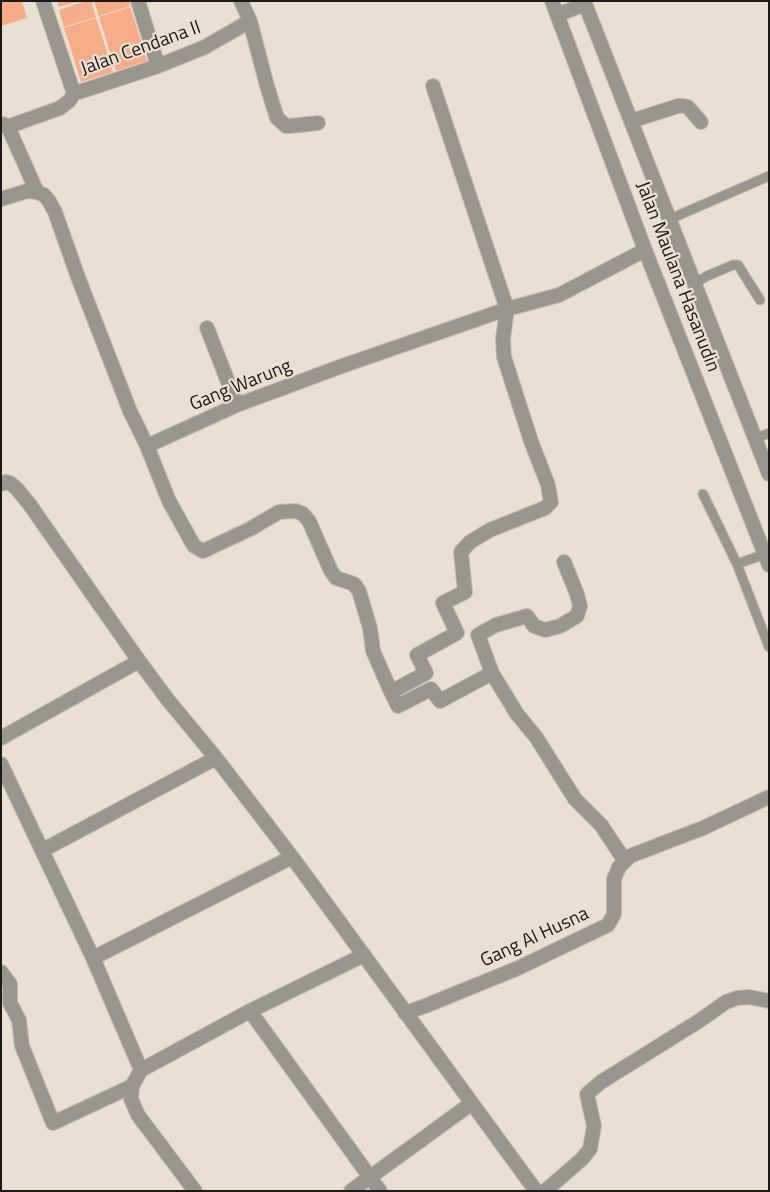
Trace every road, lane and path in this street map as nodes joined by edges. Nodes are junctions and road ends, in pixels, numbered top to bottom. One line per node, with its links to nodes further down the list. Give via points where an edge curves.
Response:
1 (43, 1): 10 (street, Jalan Cendana II, via 72,88)
2 (138, 1): 8 (street)
3 (241, 1): 7 (street)
4 (552, 1): 6 (street, Jalan Maulana Hasanudin)
5 (585, 3): 6 (street); 11 (street, Jalan Maulana Hasanudin)
6 (557, 15): 19 (street, Jalan Maulana Hasanudin)
7 (250, 21): 8 (street, Jalan Cendana II, via 205,47); 13 (street, via 277,118 286,126)
8 (158, 66): 10 (street, Jalan Cendana II)
9 (433, 86): 22 (street)
10 (76, 91): 14 (street, via 60,108)
11 (638, 119): 12 (street, via 678,106 688,107); 18 (street, Jalan Maulana Hasanudin)
12 (701, 122)
13 (318, 123)
14 (4, 126): 16 (street)
15 (769, 176): 18 (lane)
16 (37, 192): 17 (street); 27 (street, via 44,195 55,212 126,402)
17 (1, 199)
18 (674, 218): 20 (street, Jalan Maulana Hasanudin)
19 (645, 250): 22 (street, Gang Warung, via 559,295); 31 (street, Jalan Maulana Hasanudin)
20 (701, 280): 21 (lane, via 738,265); 26 (street, Jalan Maulana Hasanudin)
21 (760, 300)
22 (507, 309): 24 (street, Gang Warung); 37 (street, via 504,357 551,502 545,508 484,533 461,552 465,592 443,603 457,633 417,655 426,673)
23 (207, 328): 24 (street)
24 (238, 405): 27 (street, Gang Warung)
25 (769, 433): 26 (lane)
26 (755, 439): 28 (street, Jalan Maulana Hasanudin)
27 (147, 446): 37 (street, via 169,502 194,546 203,552 279,512 303,514 336,578 354,584 358,591 374,652)
28 (769, 474)
29 (1, 484): 35 (street, via 10,483 30,505)
30 (703, 494): 33 (lane)
31 (767, 559): 33 (lane)
32 (564, 562): 36 (street, via 579,600 577,616 545,630 534,626 527,616 496,625 478,635)
33 (736, 564): 34 (lane)
34 (769, 647)
35 (139, 661): 38 (street); 39 (street)
36 (492, 673): 37 (street, via 440,701 431,690 398,706); 44 (street, via 575,799 601,825)
37 (390, 692)
38 (1, 738)
39 (216, 758): 42 (street); 43 (street)
40 (1, 764): 42 (street)
41 (769, 797): 44 (street, via 703,828 630,856)
42 (43, 850): 46 (street)
43 (292, 857): 45 (street); 46 (street)
44 (625, 861): 50 (street, Gang Al Husna, via 614,879 614,914 608,925 516,969)
45 (364, 955): 49 (street); 50 (street)
46 (93, 958): 51 (street)
47 (1, 972): 52 (street, via 10,984 10,1003 19,1020 22,1046 54,1123)
48 (769, 1001): 59 (street, via 749,997 726,1002 600,1082 587,1094 594,1126 590,1149)
49 (250, 1011): 51 (street); 54 (street)
50 (405, 1013): 53 (street)
51 (141, 1070): 52 (street)
52 (132, 1086): 55 (street, via 131,1099 138,1115)
53 (472, 1103): 54 (street); 58 (street)
54 (370, 1177): 56 (street); 57 (street)
55 (195, 1191)
56 (351, 1191)
57 (380, 1191)
58 (536, 1191)
59 (545, 1191)

